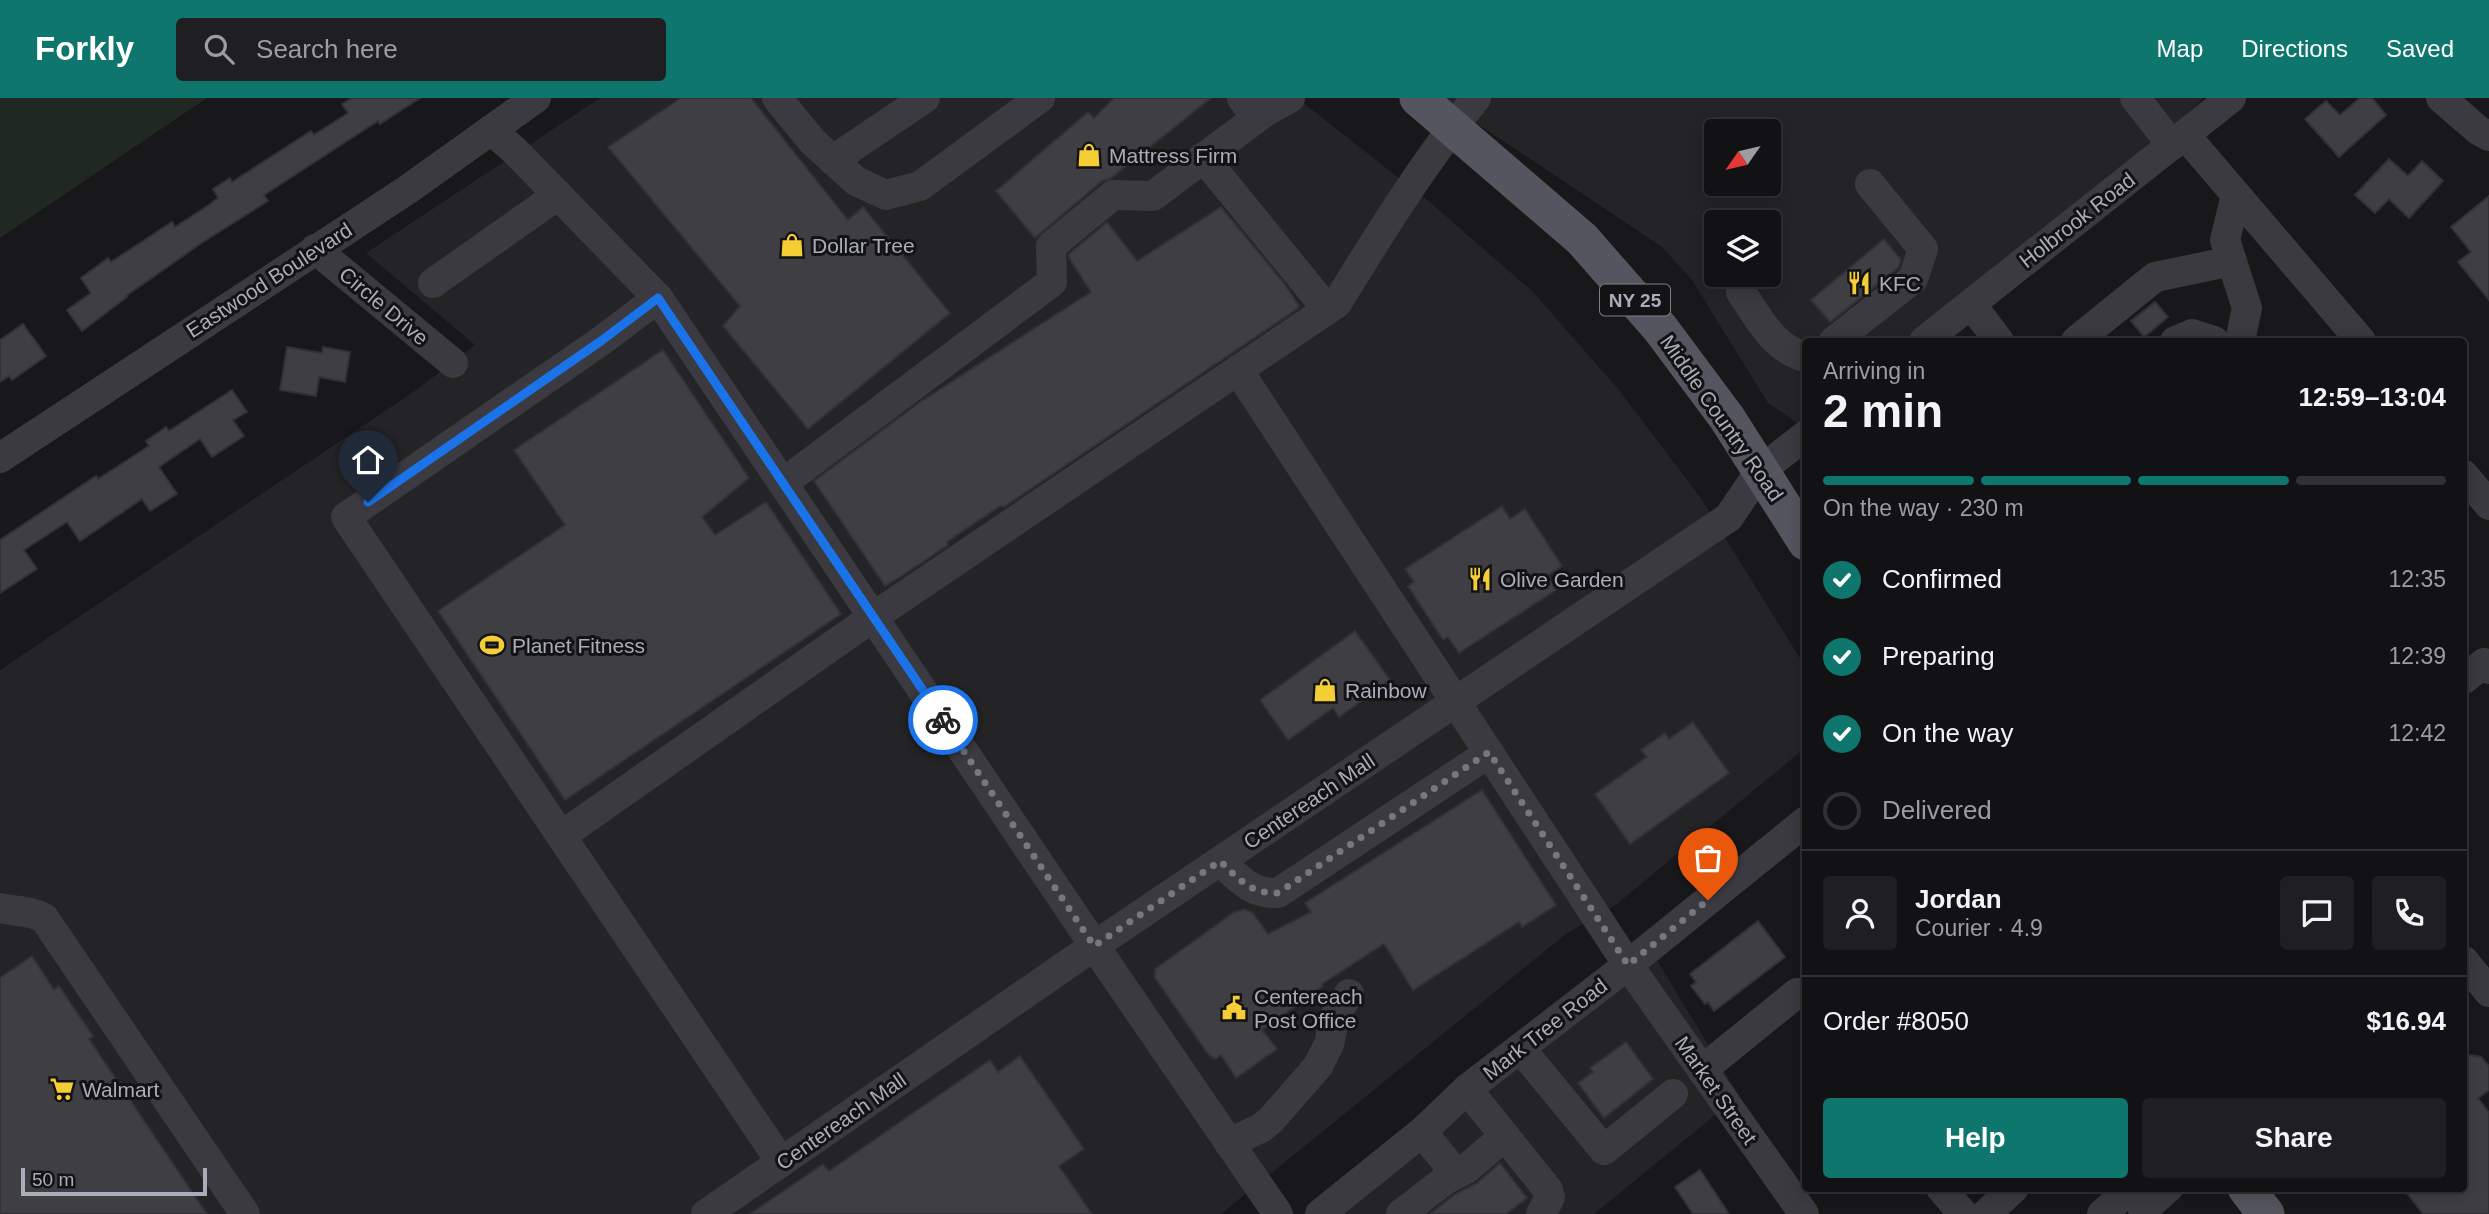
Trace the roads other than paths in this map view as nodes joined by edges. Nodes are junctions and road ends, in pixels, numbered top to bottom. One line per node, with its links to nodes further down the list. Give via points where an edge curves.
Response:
1 (536, 98): 12 (street, Eastwood Boulevard)
2 (925, 98): 16 (street)
3 (1040, 98): 16 (street, via 920,186 887,195 856,181)
4 (1418, 98): 11 (main road, Middle Country Road / NY 25)
5 (1476, 98): 11 (street)
6 (2135, 98): 14 (street)
7 (2231, 98): 14 (street, Holbrook Road)
8 (2441, 98): 13 (street)
9 (789, 102): 16 (street, via 813,142)
10 (1264, 105): 15 (street)
11 (1452, 128): 26 (street, via 1337,303); 40 (main road, Middle Country Road / NY 25, via 1581,239 1660,328)
12 (491, 131): 18 (street); 20 (street, Eastwood Boulevard)
13 (2489, 136)
14 (2178, 140): 19 (street); 25 (street, Holbrook Road)
15 (1203, 157): 26 (street); 42 (street, via 1153,196 1113,195 1051,246 1052,282)
16 (833, 160)
17 (1870, 184): 27 (street, via 1923,249 1913,279)
18 (558, 195): 22 (street); 24 (street)
19 (2236, 195): 21 (street, via 2225,240); 34 (street)
20 (315, 249): 36 (street, Circle Drive); 39 (street, Eastwood Boulevard)
21 (2232, 261): 30 (street, via 2155,277); 33 (street, via 2247,307)
22 (433, 283)
23 (1741, 292): 35 (street, via 1769,334 1791,354)
24 (658, 298): 42 (street); 49 (street, via 346,517)
25 (1971, 304): 28 (street, Holbrook Road); 29 (street)
26 (1327, 309): 37 (street)
27 (1838, 338)
28 (1931, 338)
29 (1997, 338)
30 (2080, 338)
31 (2182, 338): 32 (street, via 2192,334)
32 (2205, 338)
33 (2241, 338)
34 (2358, 338)
35 (1802, 356)
36 (453, 363)
37 (1238, 370): 45 (street); 46 (street, Market Street)
38 (1802, 438): 40 (street)
39 (0, 458)
40 (1760, 471): 44 (main road, Middle Country Road / NY 25); 46 (street, Centereach Mall, via 1729,516)
41 (2467, 479): 43 (street)
42 (783, 484): 45 (street)
43 (2489, 505)
44 (1802, 536)
45 (873, 617): 49 (street); 52 (street)
46 (1455, 702): 47 (street, Market Street); 50 (street, Centereach Mall)
47 (1489, 752): 50 (street, via 1278,893 1247,887); 53 (street, Market Street)
48 (1802, 824): 53 (street, Mark Tree Road)
49 (561, 836): 65 (street)
50 (1220, 861): 52 (street, Centereach Mall)
51 (0, 908): 72 (street, via 29,910 44,918)
52 (1094, 946): 64 (street); 65 (street, Centereach Mall)
53 (1628, 965): 58 (street, Mark Tree Road); 59 (street, Market Street)
54 (2467, 965): 55 (street)
55 (2489, 992)
56 (1797, 993): 59 (street)
57 (1349, 994): 64 (street, via 1335,1016 1318,1066 1271,1120)
58 (1520, 1048): 60 (street, Mark Tree Road); 61 (street, via 1604,1150)
59 (1702, 1070): 78 (street, Market Street)
60 (1467, 1089): 62 (street, Mark Tree Road); 63 (street)
61 (1673, 1094)
62 (1422, 1132): 66 (street, via 1452,1170); 75 (street, Mark Tree Road)
63 (1505, 1136): 66 (street, via 1466,1169); 77 (street, via 1548,1190 1550,1198)
64 (1229, 1143): 74 (street)
65 (781, 1162): 73 (street, Centereach Mall)
66 (1445, 1180): 76 (street)
67 (1944, 1192): 79 (street)
68 (2010, 1192): 80 (street)
69 (2158, 1192): 71 (street)
70 (2249, 1192): 82 (main road)
71 (2136, 1201): 81 (street)
72 (245, 1214)
73 (706, 1214)
74 (1278, 1214)
75 (1320, 1214)
76 (1401, 1214)
77 (1541, 1214)
78 (1804, 1214)
79 (1963, 1214)
80 (1986, 1214)
81 (2102, 1214)
82 (2266, 1214)

